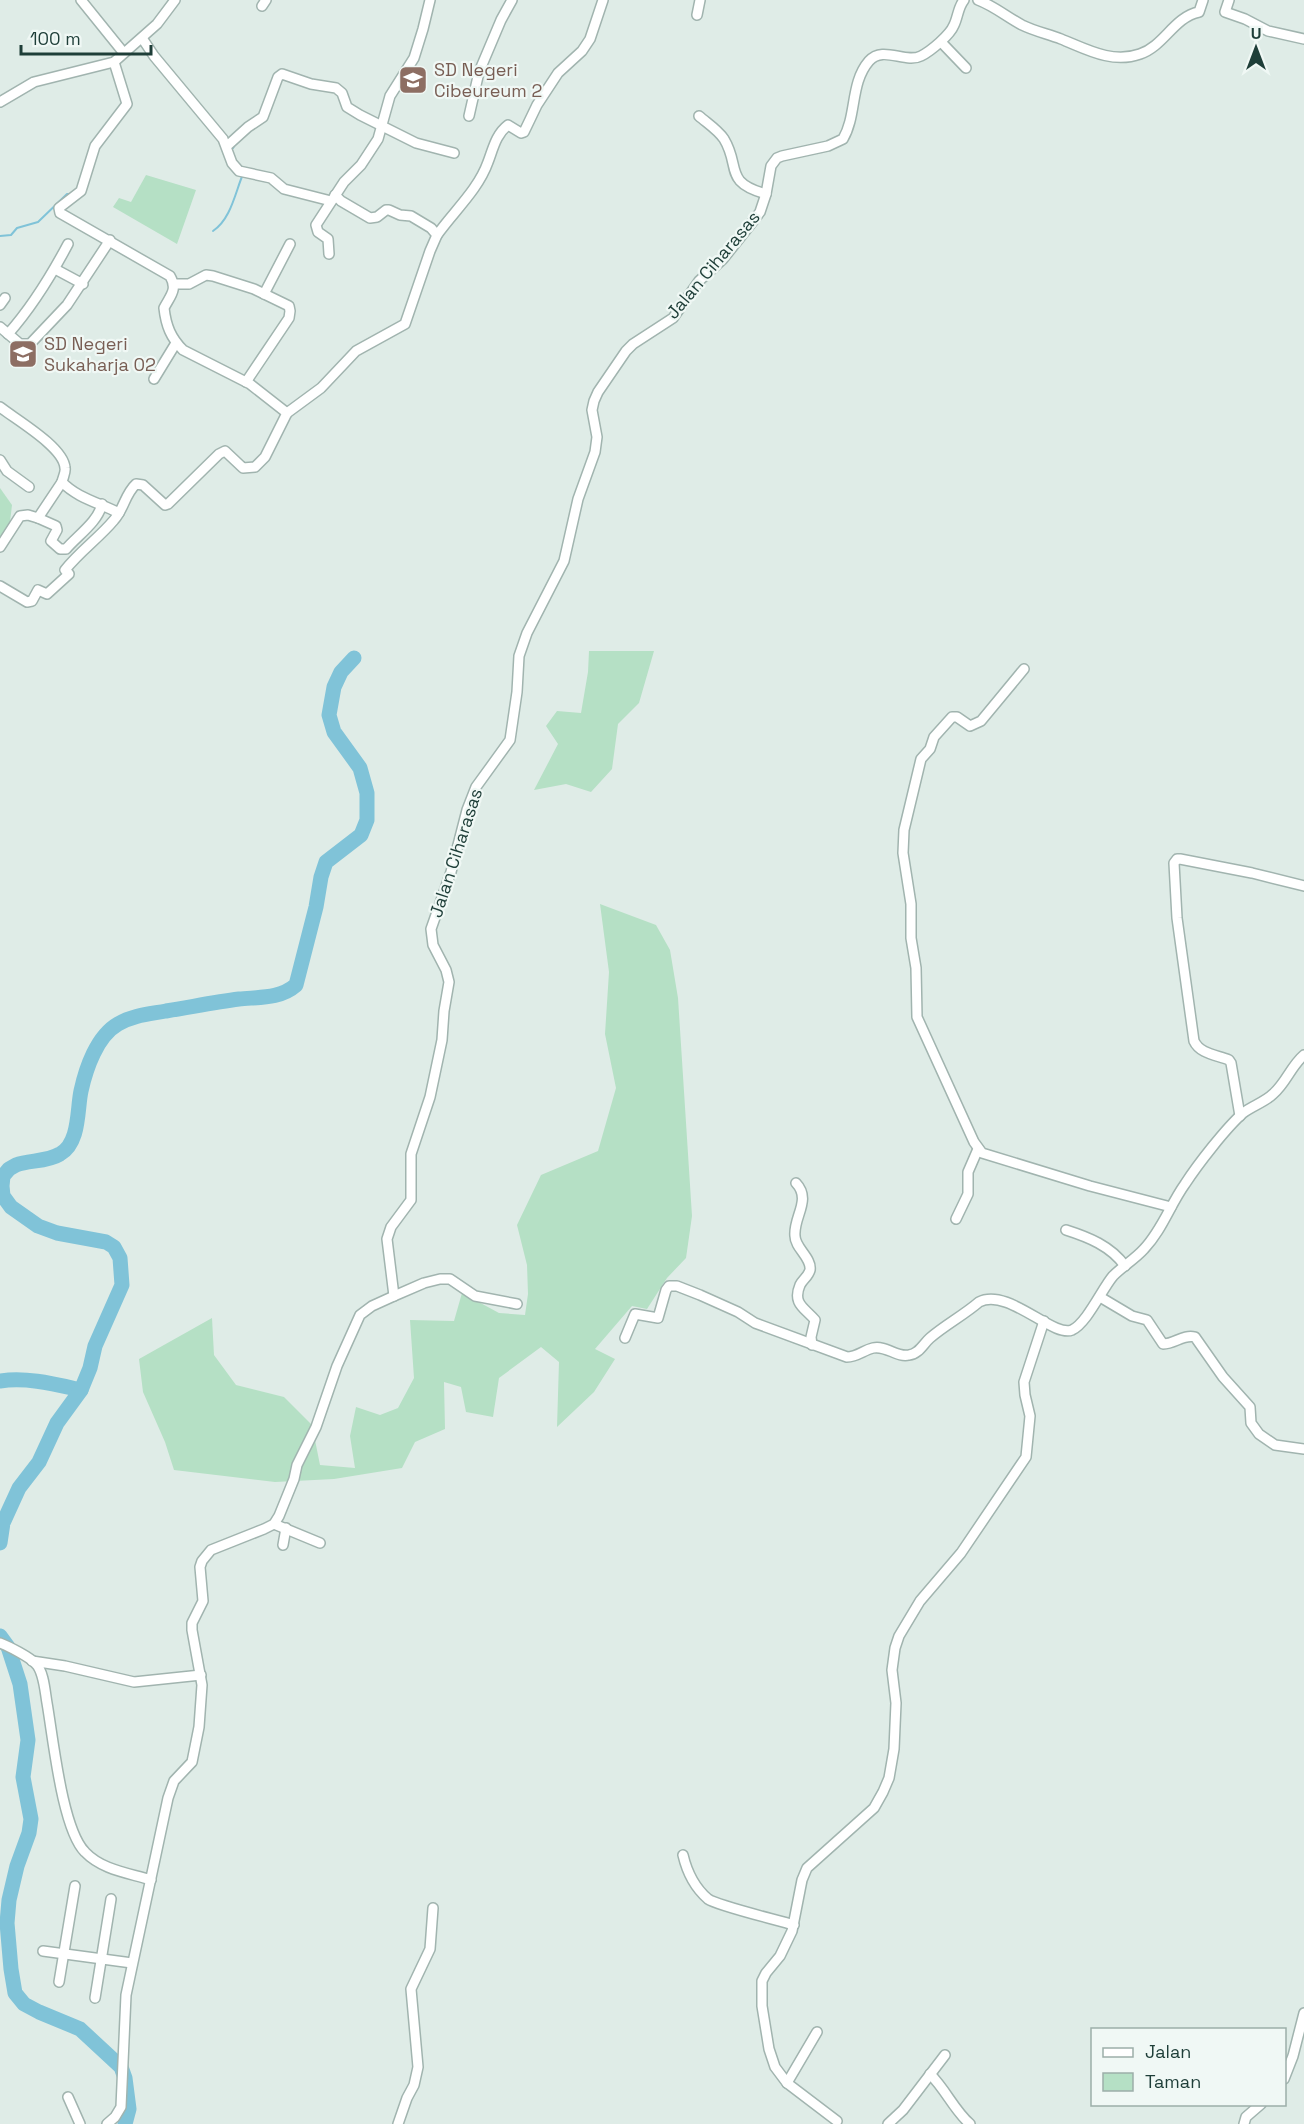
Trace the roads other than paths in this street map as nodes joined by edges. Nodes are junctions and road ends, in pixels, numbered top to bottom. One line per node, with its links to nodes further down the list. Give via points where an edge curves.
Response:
1 (81, 0): 15 (street)
2 (175, 0): 12 (street)
3 (430, 0): 21 (street, via 414,58 390,96)
4 (512, 0): 19 (street, via 479,72)
5 (603, 0): 26 (street, via 582,51 558,74 524,132 508,125 502,130 480,178)
6 (700, 0): 11 (street)
7 (964, 0): 14 (street, Jalan Ciharasas, via 954,27)
8 (978, 0): 9 (street, via 1024,26 1095,54 1117,57 1131,57 1154,47 1179,22 1199,12)
9 (1203, 0)
10 (1229, 0): 13 (street, via 1225,12 1261,29)
11 (697, 15)
12 (142, 38): 15 (street); 22 (street)
13 (1304, 39)
14 (941, 42): 17 (street); 24 (street, Jalan Ciharasas, via 921,57 873,57 861,74 843,139 777,158 771,166)
15 (123, 52): 16 (street)
16 (114, 62): 18 (street, via 34,82); 27 (street, via 127,104 95,146 81,191 59,208 60,213)
17 (966, 68)
18 (0, 102)
19 (469, 116)
20 (699, 116): 24 (street, via 724,139 738,180)
21 (383, 127): 22 (street, via 349,108 336,88 281,74 263,117); 23 (street, via 428,148); 25 (street, via 361,165)
22 (227, 146): 25 (street, via 232,163 243,173 267,177 284,189)
23 (454, 153)
24 (766, 194): 60 (street, Jalan Ciharasas, via 760,212 723,259 699,281 673,318 626,351 594,401 595,452 578,500 564,561 519,656 510,740 476,787 431,929 433,945 449,982 430,1097 411,1154 411,1200 387,1239)
25 (333, 198): 26 (street, via 370,218 377,218 386,210 411,216); 30 (street, via 316,226 328,239)
26 (437, 235): 41 (street, via 405,324 356,351 321,388)
27 (110, 240): 32 (street); 33 (street, via 170,276)
28 (68, 244): 31 (street)
29 (290, 244): 34 (street)
30 (329, 254)
31 (55, 269): 32 (street); 36 (street)
32 (83, 284): 36 (street, via 30,344 20,345)
33 (175, 284): 34 (street, via 189,284 206,275); 37 (street, via 164,308 165,321)
34 (264, 294): 39 (street, via 289,306 291,312)
35 (0, 327): 36 (street)
36 (8, 334)
37 (176, 343): 38 (street); 39 (street)
38 (154, 379)
39 (246, 382): 41 (street)
40 (0, 407): 43 (street, via 50,446 65,468)
41 (287, 413): 46 (street, via 265,457 255,467 243,468 225,451 168,504 136,484)
42 (0, 460): 44 (street, via 7,471)
43 (62, 482): 45 (street, via 78,495); 47 (street)
44 (29, 487)
45 (102, 504): 46 (street); 47 (street, via 96,518 63,550 52,542 56,526)
46 (119, 513): 49 (street, via 77,555 65,570 69,574 47,594 38,590 32,601 27,602)
47 (38, 518): 48 (street, via 20,516)
48 (0, 547)
49 (0, 586)
50 (1024, 669): 54 (street, via 981,721 970,726 952,717 934,737 921,759 904,830 917,1017)
51 (1304, 886): 53 (street, via 1209,864 1180,859 1174,863 1177,918 1194,1041 1203,1052 1229,1060)
52 (1304, 1054): 53 (street, via 1272,1095)
53 (1240, 1116): 56 (street, via 1185,1183)
54 (978, 1149): 56 (street, via 988,1156); 57 (street, via 968,1172 968,1194)
55 (796, 1183): 65 (street, via 803,1197 796,1244 810,1270 800,1285 798,1301 815,1320)
56 (1171, 1207): 59 (street, via 1143,1251)
57 (956, 1219)
58 (1066, 1230): 59 (street, via 1110,1250)
59 (1125, 1266): 61 (street)
60 (394, 1296): 62 (street, via 445,1279 475,1296); 67 (street, via 365,1311 357,1321)
61 (1100, 1297): 63 (street, via 1073,1329 1064,1330); 66 (street, via 1132,1316 1147,1320 1163,1344 1189,1336 1195,1338 1250,1407 1251,1423 1259,1434 1275,1445)
62 (517, 1304)
63 (1044, 1321): 65 (street, via 1002,1301 986,1299 910,1355 879,1347 847,1358); 79 (street, via 1024,1382 1030,1416 1026,1457 961,1553 920,1600 899,1636 893,1658 896,1703 889,1778 874,1808 807,1868)
64 (625, 1338): 65 (street, via 635,1314 658,1318 666,1290 677,1286)
65 (812, 1346)
66 (1304, 1449)
67 (274, 1524): 68 (street); 73 (street, via 219,1546 202,1561 203,1601 192,1630)
68 (286, 1528): 69 (street); 70 (street)
69 (320, 1543)
70 (283, 1545)
71 (2, 1644): 72 (street)
72 (32, 1661): 73 (street, via 134,1682); 75 (street, via 45,1689 65,1805 80,1847 98,1863)
73 (201, 1675): 75 (street, via 202,1703 195,1753 171,1788)
74 (683, 1855): 79 (street, via 692,1881 710,1900)
75 (152, 1880): 83 (street)
76 (75, 1886): 81 (street)
77 (111, 1899): 82 (street)
78 (433, 1908): 97 (street, via 429,1949 411,1989 417,2075)
79 (794, 1925): 91 (street, via 761,1988 772,2059)
80 (43, 1951): 81 (street)
81 (63, 1954): 82 (street); 84 (street)
82 (101, 1958): 83 (street); 85 (street)
83 (132, 1963): 96 (street, via 124,2010 121,2107)
84 (59, 1982)
85 (95, 1998)
86 (1304, 2013): 90 (street)
87 (816, 2032): 91 (street)
88 (945, 2055): 89 (street)
89 (930, 2074): 98 (street); 99 (street)
90 (1286, 2074)
91 (787, 2083): 94 (street)
92 (68, 2097): 95 (street)
93 (1259, 2106): 100 (street)
94 (836, 2123)
95 (80, 2124)
96 (107, 2124)
97 (398, 2124)
98 (888, 2124)
99 (970, 2124)
100 (1244, 2124)

